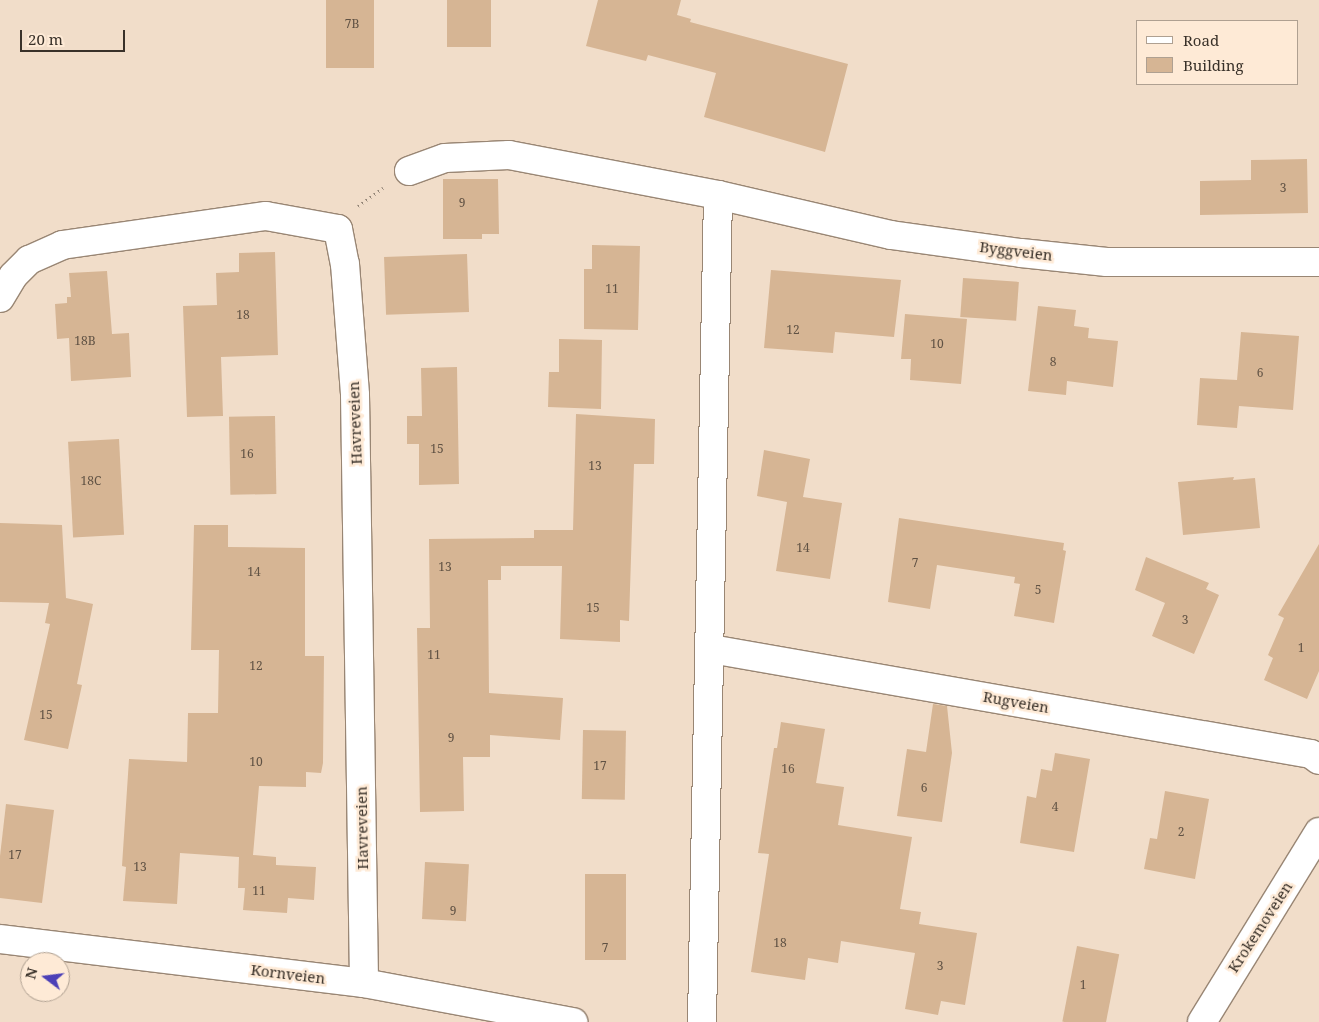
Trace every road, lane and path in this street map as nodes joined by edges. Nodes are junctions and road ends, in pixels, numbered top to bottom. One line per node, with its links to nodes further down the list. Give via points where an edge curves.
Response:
1 (408, 171): 2 (street, Byggveien, via 445,158 509,155); 3 (path, via 362,201)
2 (718, 195): 4 (street, Byggveien, via 891,235 1021,253 1107,262); 6 (street)
3 (338, 229): 5 (street, via 266,216 62,245 29,260 13,276); 10 (street, Havreveien, via 345,264 355,395)
4 (1319, 262)
5 (0, 298)
6 (711, 648): 7 (street, Rugveien, via 1311,754); 12 (street)
7 (1319, 760)
8 (1319, 832): 13 (street, Krokemoveien)
9 (0, 939): 10 (street, Kornveien)
10 (364, 983): 11 (street, Kornveien)
11 (573, 1022)
12 (702, 1022)
13 (1202, 1022)

